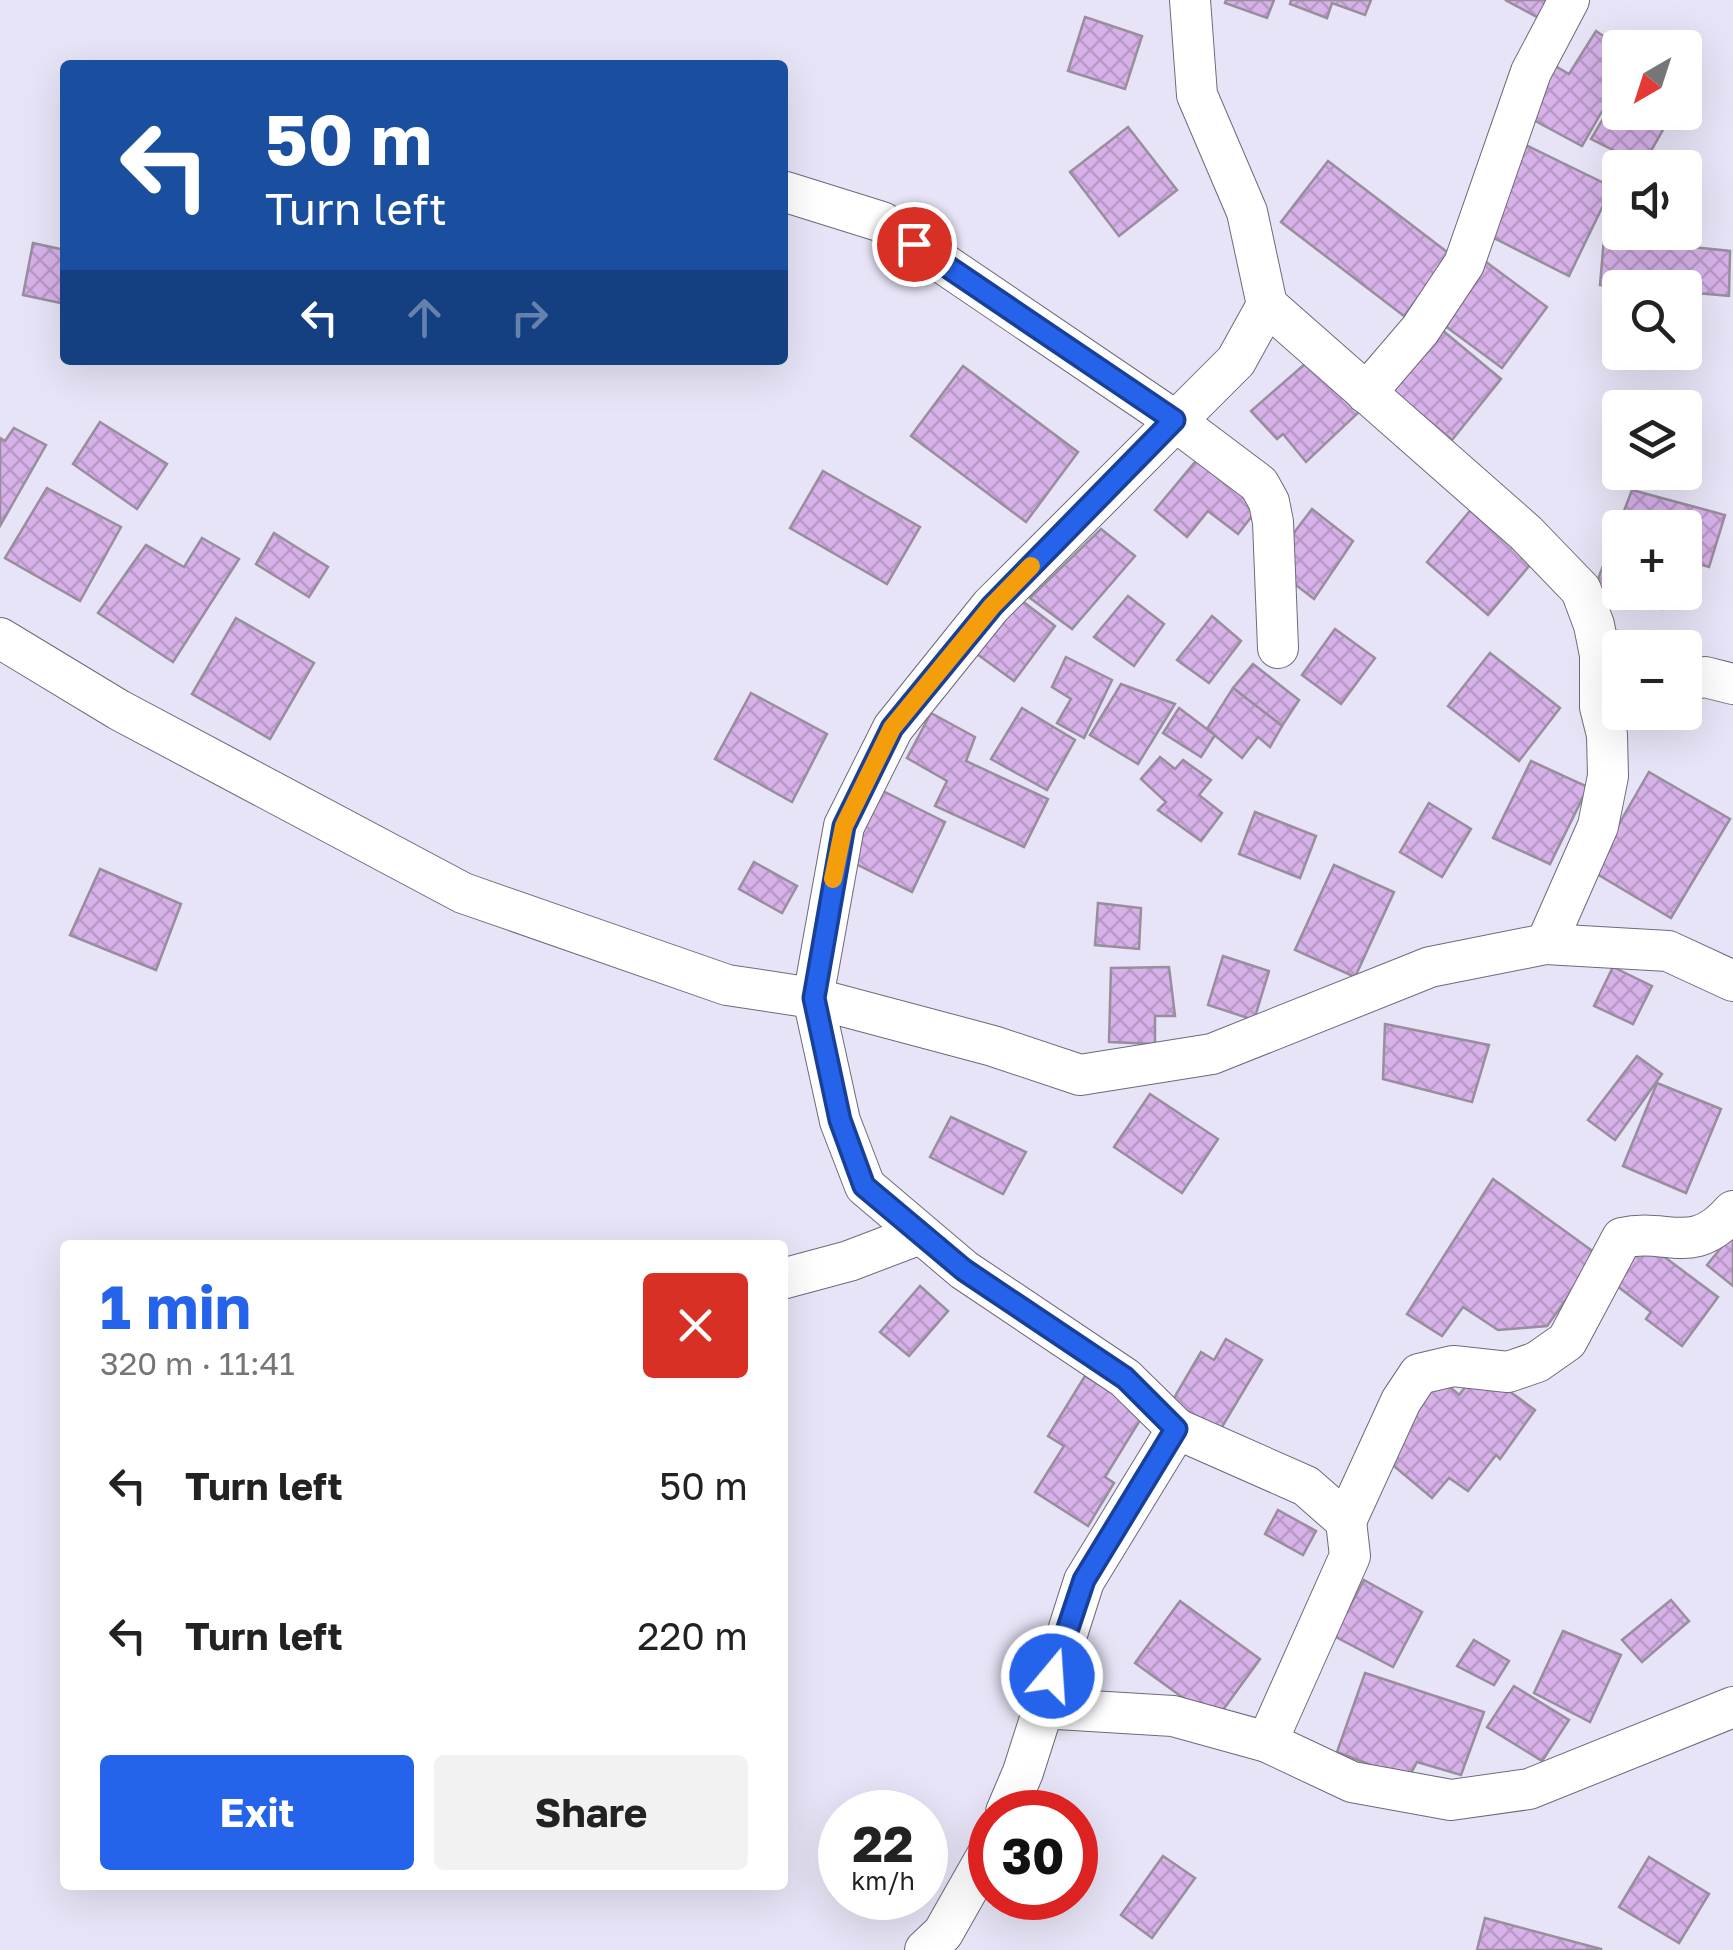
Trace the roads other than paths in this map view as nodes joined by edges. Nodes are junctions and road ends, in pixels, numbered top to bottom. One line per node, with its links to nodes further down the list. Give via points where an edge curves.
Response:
1 (1190, 0): 4 (street, via 1197,95 1247,212)
2 (1569, 0): 5 (street, via 1531,72 1464,264)
3 (788, 193): 6 (street, via 882,222)
4 (1267, 305): 5 (street); 6 (street, via 1236,361)
5 (1366, 393): 9 (street, via 1581,590)
6 (1174, 420): 8 (street, via 1259,484 1269,502); 15 (street, via 992,606 892,728 844,826)
7 (0, 638): 15 (street, via 119,710 464,893 728,985)
8 (1278, 648)
9 (1602, 665)
10 (1702, 678): 11 (street)
11 (1733, 684)
12 (1607, 730): 13 (street, via 1608,776 1598,826)
13 (1546, 944): 14 (street, via 1668,952); 15 (street, via 1430,967 1212,1054 1080,1075)
14 (1733, 981)
15 (814, 998): 17 (street, via 840,1120 864,1186)
16 (1733, 1211): 20 (street, via 1701,1236 1622,1238 1567,1341 1537,1362 1508,1372 1453,1366 1418,1374)
17 (920, 1234): 18 (street); 19 (street, via 1125,1378)
18 (788, 1277)
19 (1176, 1429): 20 (street, via 1306,1486); 22 (street, via 1084,1580)
20 (1346, 1522): 23 (street, via 1350,1556)
21 (1733, 1707): 23 (street, via 1529,1789 1451,1800 1352,1782)
22 (1041, 1708): 23 (street, via 1172,1716); 24 (street)
23 (1267, 1742)
24 (1015, 1790)
25 (968, 1889): 26 (street)
26 (925, 1950)

